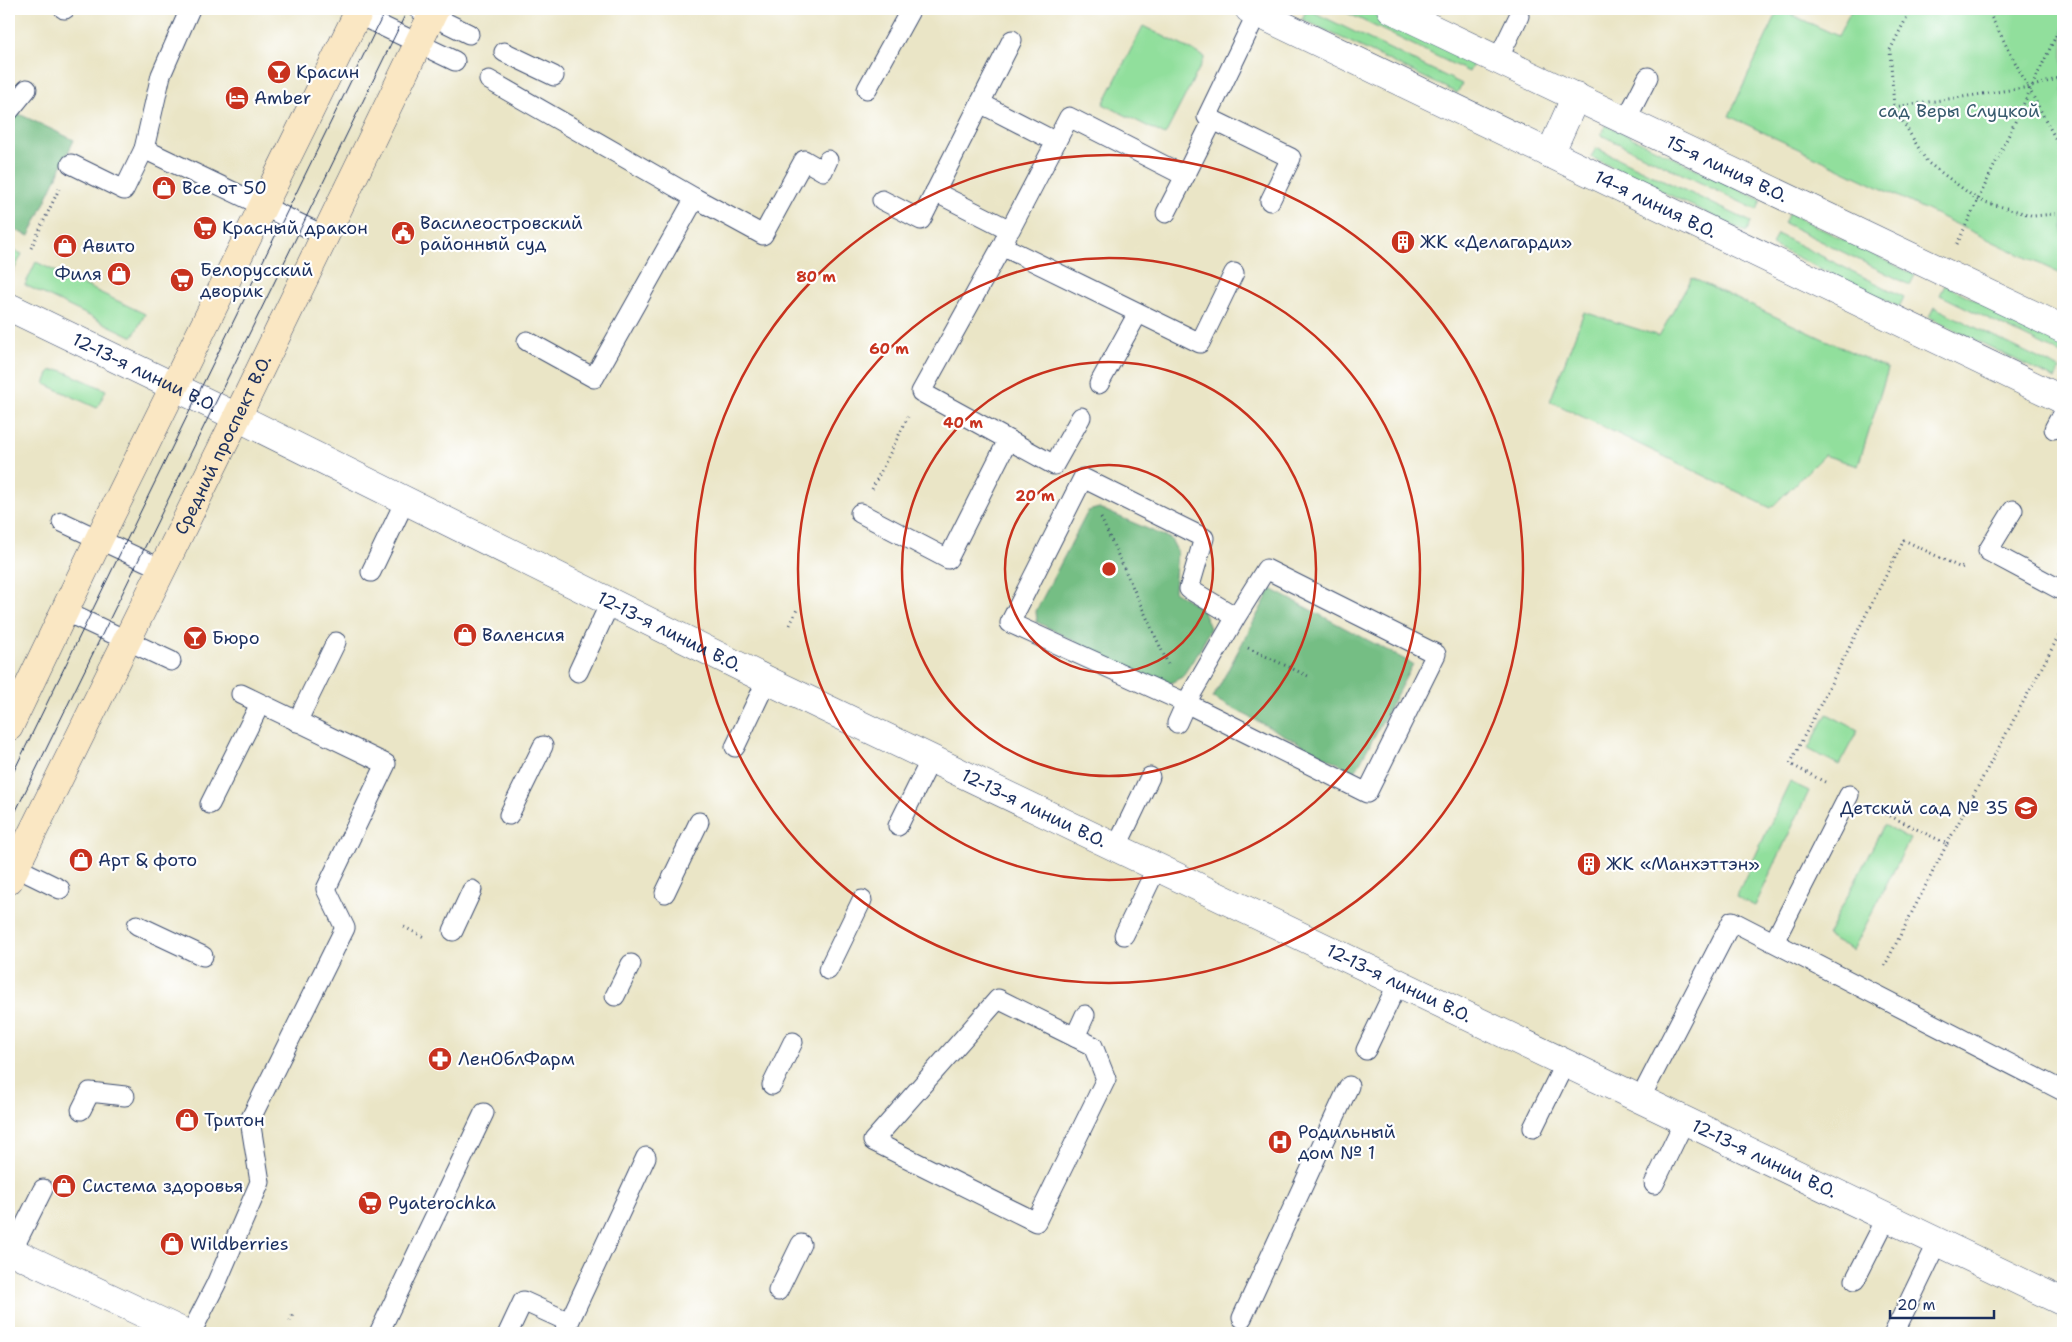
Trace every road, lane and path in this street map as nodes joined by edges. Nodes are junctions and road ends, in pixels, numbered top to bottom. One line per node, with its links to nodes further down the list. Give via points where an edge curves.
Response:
1 (190, 9): 31 (lane, via 162,75)
2 (911, 9): 23 (lane)
3 (1392, 9): 15 (street, 15-я линия В.О.)
4 (1910, 9): 26 (path, via 1890,50)
5 (1988, 9): 21 (path)
6 (358, 11): 13 (lane); 42 (main road)
7 (428, 11): 11 (lane); 13 (main road, Средний проспект В.О.)
8 (1253, 11): 28 (lane, via 1206,117); 33 (street, 14-я линия В.О.)
9 (1519, 16): 15 (lane)
10 (2063, 21): 21 (path)
11 (469, 34)
12 (1012, 40): 25 (lane)
13 (418, 43): 16 (lane); 46 (main road, Средний проспект В.О.)
14 (504, 52): 17 (lane)
15 (1498, 60): 24 (street, 15-я линия В.О.)
16 (455, 61)
17 (554, 76)
18 (1648, 77): 29 (lane)
19 (2063, 77): 21 (path)
20 (489, 80): 38 (lane)
21 (2030, 88): 26 (path); 32 (path); 40 (path)
22 (27, 89): 27 (lane)
23 (867, 89)
24 (1576, 96): 29 (street, 15-я линия В.О.); 33 (street)
25 (980, 104): 30 (lane); 37 (lane)
26 (1894, 107): 40 (path, via 1926,162)
27 (9, 111)
28 (1213, 120): 36 (lane); 41 (lane, via 1290,158)
29 (1626, 120): 52 (street, 15-я линия В.О.)
30 (1056, 142): 36 (lane, via 1068,117); 47 (lane)
31 (144, 148): 34 (lane, via 124,190); 42 (lane)
32 (2063, 153)
33 (1550, 154): 57 (street, 14-я линия В.О.)
34 (72, 164): 48 (path)
35 (830, 170): 38 (lane, via 804,160 763,235)
36 (1185, 176): 43 (lane)
37 (935, 192): 39 (lane, via 921,220); 47 (lane)
38 (694, 198): 53 (lane, via 594,378)
39 (882, 200)
40 (1978, 200): 44 (path, via 2034,216); 45 (path)
41 (1270, 201)
42 (263, 205): 46 (lane); 55 (main road)
43 (1166, 213)
44 (2063, 213)
45 (1965, 228)
46 (325, 236): 59 (main road, Средний проспект В.О.)
47 (1006, 238): 51 (lane); 56 (lane)
48 (31, 248)
49 (1234, 273): 51 (lane, via 1200,343)
50 (9, 307): 55 (street, 12-13-я линии В.О.)
51 (1138, 313): 54 (lane)
52 (2063, 330)
53 (527, 341)
54 (1099, 384)
55 (174, 387): 59 (street, 12-13-я линии В.О.); 68 (main road)
56 (921, 392): 62 (lane); 66 (path)
57 (2063, 400)
58 (2063, 412): 61 (lane)
59 (237, 417): 64 (street, 12-13-я линии В.О.); 70 (main road, Средний проспект В.О.)
60 (1081, 417): 62 (lane, via 1054,465)
61 (2054, 429)
62 (1008, 440): 66 (lane, via 948,558)
63 (1083, 478): 76 (lane, via 1204,538 1189,589); 87 (path); 87 (lane, via 1010,623)
64 (406, 501): 71 (lane); 73 (street, 12-13-я линии В.О.)
65 (2013, 510): 69 (lane)
66 (860, 513)
67 (62, 522): 68 (lane)
68 (99, 539): 70 (lane); 75 (main road)
69 (1988, 551): 72 (lane); 96 (path, via 1961,568 1904,540 1790,764)
70 (162, 569): 80 (main road, Средний проспект В.О.)
71 (371, 572)
72 (2063, 591)
73 (610, 603): 83 (lane); 85 (street, 12-13-я линии В.О.)
74 (798, 608): 77 (path)
75 (64, 610): 80 (lane); 91 (main road)
76 (1236, 617): 79 (lane); 87 (lane, via 1266,569 1436,654 1367,793)
77 (790, 625)
78 (2063, 628): 101 (path)
79 (1225, 637): 84 (path); 87 (lane)
80 (127, 640): 82 (lane); 104 (main road, Средний проспект В.О.)
81 (336, 642): 89 (lane)
82 (170, 661)
83 (578, 672)
84 (1308, 676)
85 (768, 680): 93 (lane); 94 (street, 12-13-я линии В.О.)
86 (241, 694): 88 (lane)
87 (1186, 703): 90 (lane)
88 (260, 704): 89 (lane); 97 (lane)
89 (297, 722): 148 (lane, via 386,764 326,889 345,928 250,1120 260,1182)
90 (1177, 723)
91 (9, 727)
92 (543, 746): 98 (lane)
93 (735, 747)
94 (931, 759): 100 (lane); 102 (street, 12-13-я линии В.О.)
95 (1150, 777): 102 (lane)
96 (1849, 795): 101 (path); 112 (lane)
97 (210, 804)
98 (509, 815)
99 (699, 822): 107 (lane)
100 (898, 826)
101 (1947, 844): 117 (path)
102 (1116, 848): 103 (street, 12-13-я линии В.О.)
103 (1157, 867): 111 (lane); 116 (street, 12-13-я линии В.О.)
104 (11, 871): 105 (lane)
105 (60, 889)
106 (472, 890): 110 (lane)
107 (665, 893)
108 (862, 900): 115 (lane)
109 (137, 925): 113 (lane)
110 (453, 931)
111 (1124, 935)
112 (1774, 942): 117 (lane); 128 (lane, via 1732,921)
113 (203, 956)
114 (631, 964): 118 (lane)
115 (828, 970)
116 (1398, 983): 122 (lane); 123 (street, 12-13-я линии В.О.)
117 (1871, 992): 126 (lane)
118 (615, 996)
119 (1085, 1015): 120 (lane)
120 (1075, 1037): 120 (lane, via 1093,1046 1106,1079 1036,1222 873,1141 998,999)
121 (792, 1042): 124 (lane)
122 (1366, 1050)
123 (1565, 1062): 128 (street, 12-13-я линии В.О.); 132 (lane)
124 (772, 1085)
125 (1349, 1086): 144 (lane)
126 (2063, 1091)
127 (125, 1096): 129 (lane, via 90,1092)
128 (1640, 1099): 131 (street, 12-13-я линии В.О.)
129 (81, 1110)
130 (484, 1113): 149 (lane)
131 (1685, 1120): 134 (lane); 136 (street, 12-13-я линии В.О.)
132 (1533, 1128)
133 (646, 1157): 146 (lane)
134 (1654, 1184)
135 (43, 1189): 139 (lane)
136 (1887, 1217): 137 (street, 12-13-я линии В.О.); 140 (lane)
137 (1938, 1242): 142 (street, 12-13-я линии В.О.); 151 (lane)
138 (801, 1244): 141 (lane)
139 (10, 1250): 147 (street)
140 (1855, 1280)
141 (778, 1290)
142 (2063, 1302)
143 (293, 1314): 145 (path)
144 (1242, 1318)
145 (290, 1320)
146 (567, 1328): 150 (lane, via 524,1301)
147 (184, 1333)
148 (191, 1333)
149 (378, 1333)
150 (508, 1333)
151 (1894, 1333)

